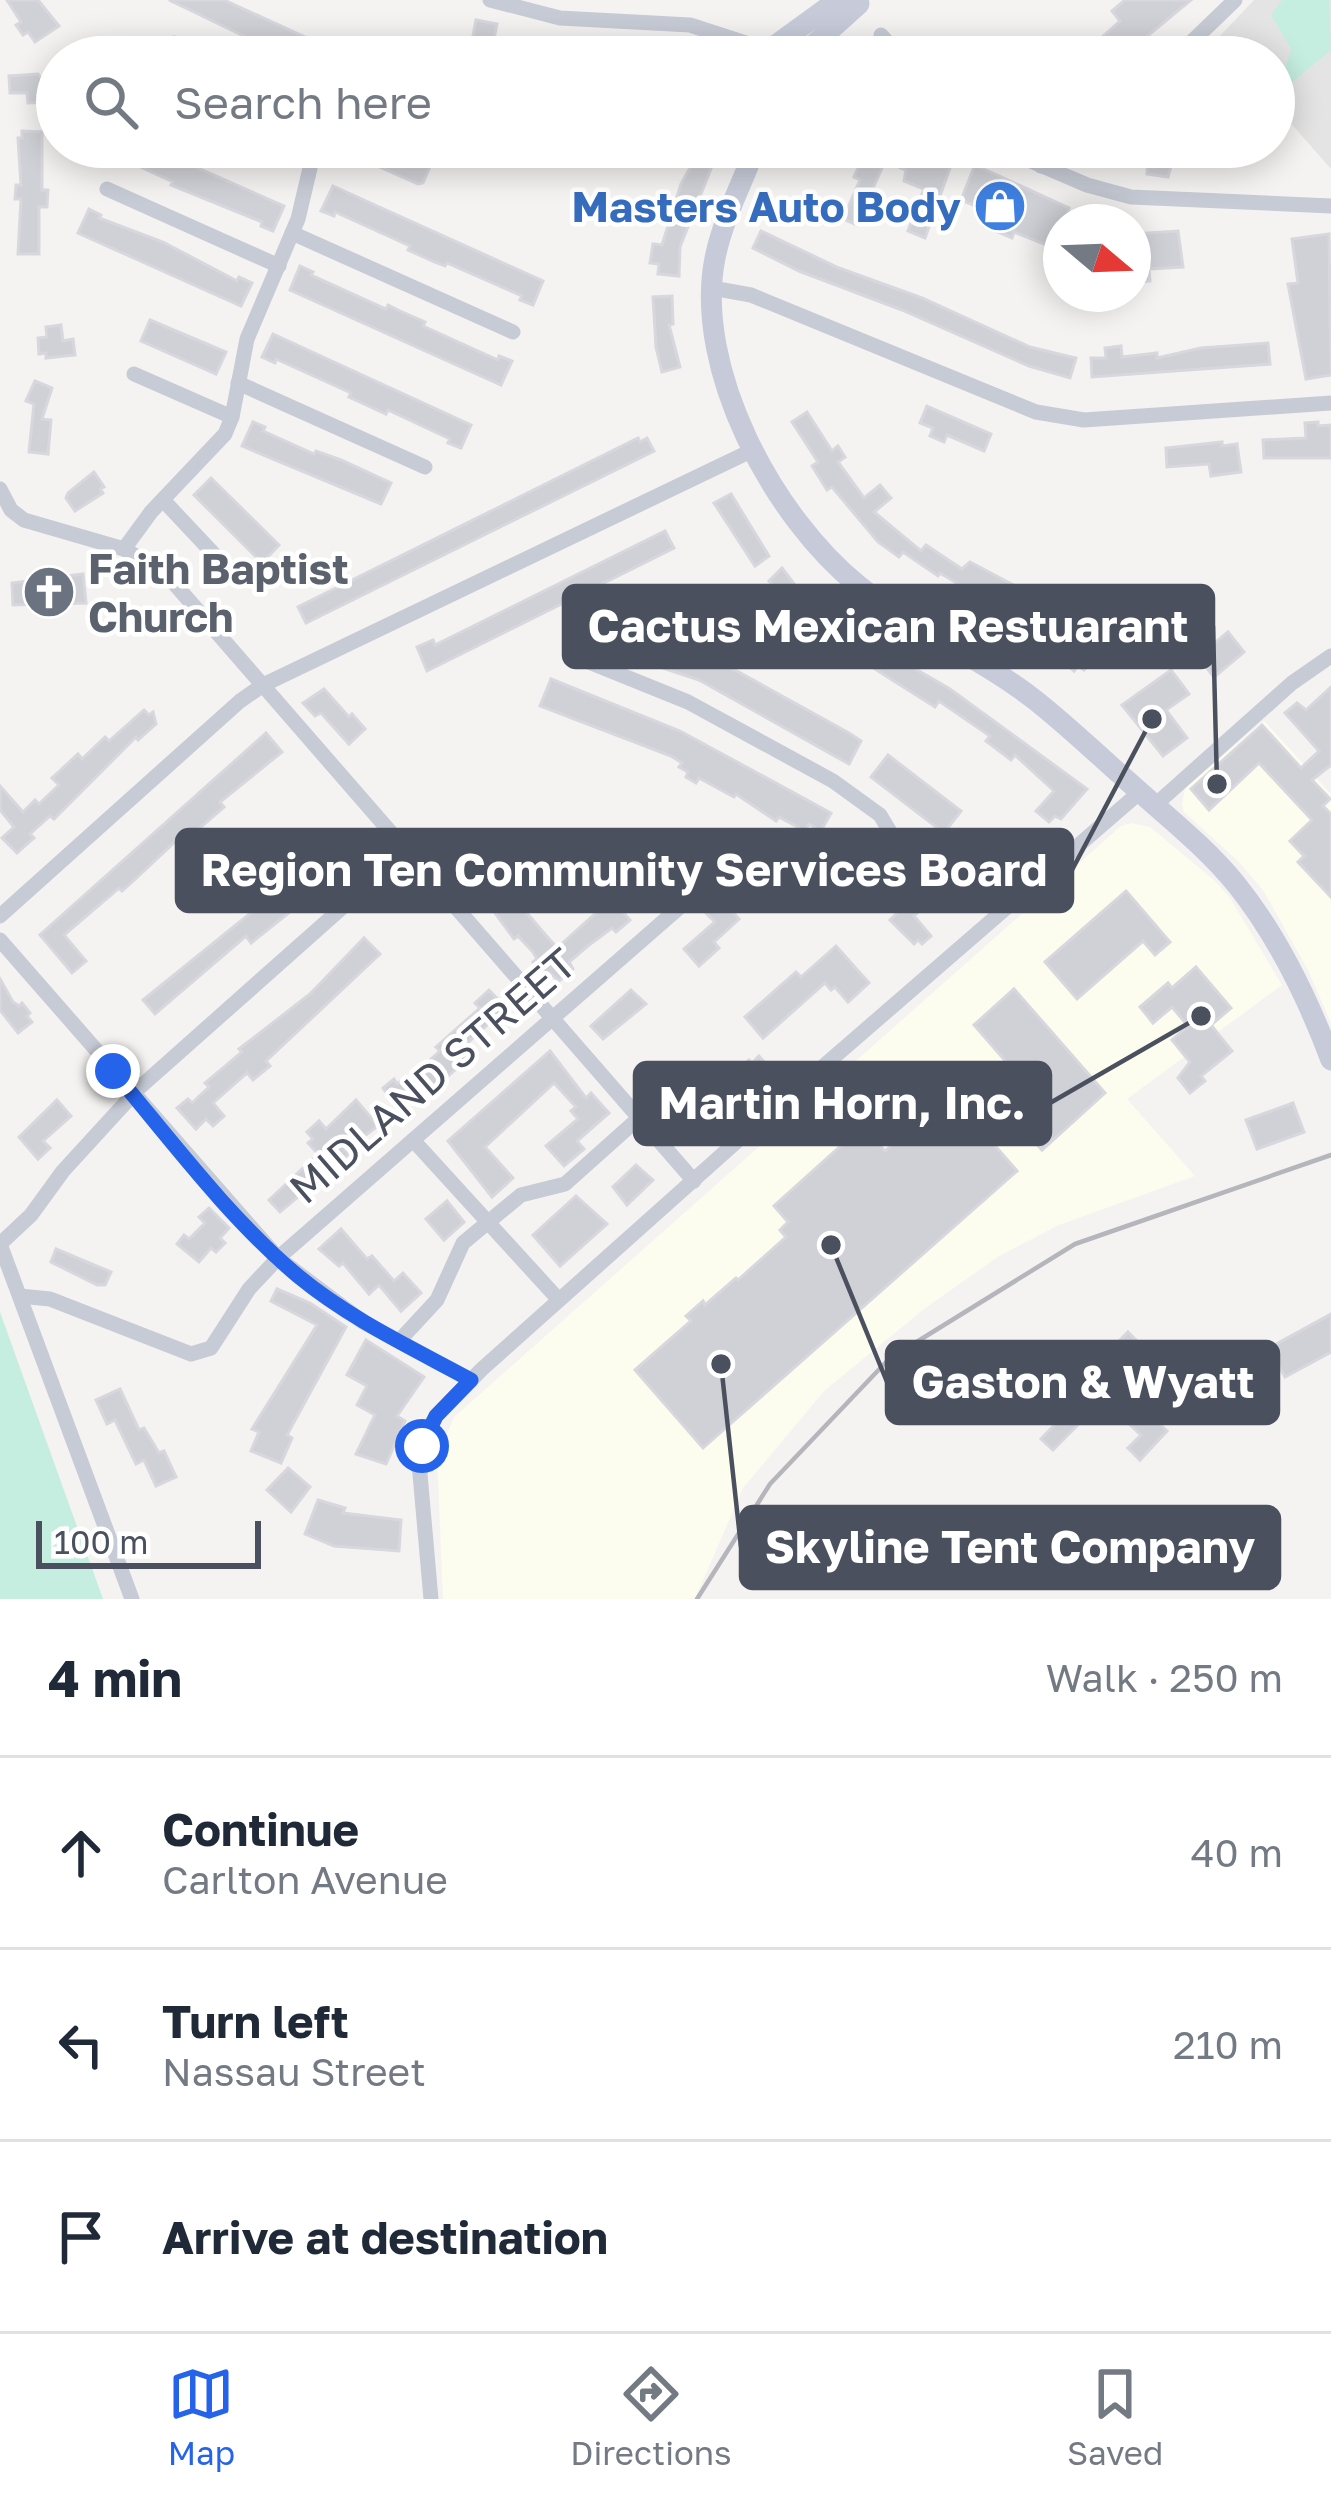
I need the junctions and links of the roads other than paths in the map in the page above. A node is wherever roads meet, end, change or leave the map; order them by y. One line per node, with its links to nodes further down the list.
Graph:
1 (490, 0): 4 (street)
2 (1235, 0): 7 (street)
3 (859, 4): 5 (main road); 6 (main road)
4 (725, 36)
5 (797, 36)
6 (823, 36)
7 (1198, 36)
8 (309, 168): 13 (street)
9 (748, 168): 15 (main road)
10 (1046, 168): 12 (street)
11 (107, 189): 14 (street)
12 (1331, 206)
13 (292, 233): 14 (street); 16 (street)
14 (279, 266): 18 (street)
15 (712, 288): 19 (street); 21 (main road)
16 (513, 332)
17 (134, 374): 20 (street)
18 (238, 383): 20 (street); 22 (street)
19 (1331, 404)
20 (232, 417): 24 (street)
21 (755, 448): 29 (street); 30 (main road)
22 (425, 467)
23 (0, 489): 25 (street)
24 (163, 500): 25 (street); 26 (street)
25 (124, 549): 29 (street)
26 (226, 567)
27 (1331, 656): 30 (street)
28 (589, 662): 32 (street)
29 (263, 685): 31 (street); 34 (street)
30 (1147, 799): 32 (street); 37 (main road)
31 (410, 854): 36 (street); 38 (street)
32 (1043, 877): 41 (street)
33 (705, 885): 36 (street, MIDLAND STREET)
34 (0, 916)
35 (0, 940): 38 (street)
36 (551, 1017): 39 (street); 40 (street, MIDLAND STREET)
37 (1331, 1060)
38 (133, 1095): 43 (street); 44 (street)
39 (640, 1117): 41 (street); 42 (street)
40 (413, 1140): 42 (street); 44 (street, MIDLAND STREET)
41 (694, 1180): 46 (street)
42 (489, 1222): 46 (street); 47 (street)
43 (0, 1244): 45 (street)
44 (278, 1258): 45 (street, MIDLAND STREET); 47 (street)
45 (20, 1296): 49 (street)
46 (559, 1300): 48 (street)
47 (400, 1341): 48 (street)
48 (471, 1380): 50 (street)
49 (132, 1599)
50 (431, 1599)

